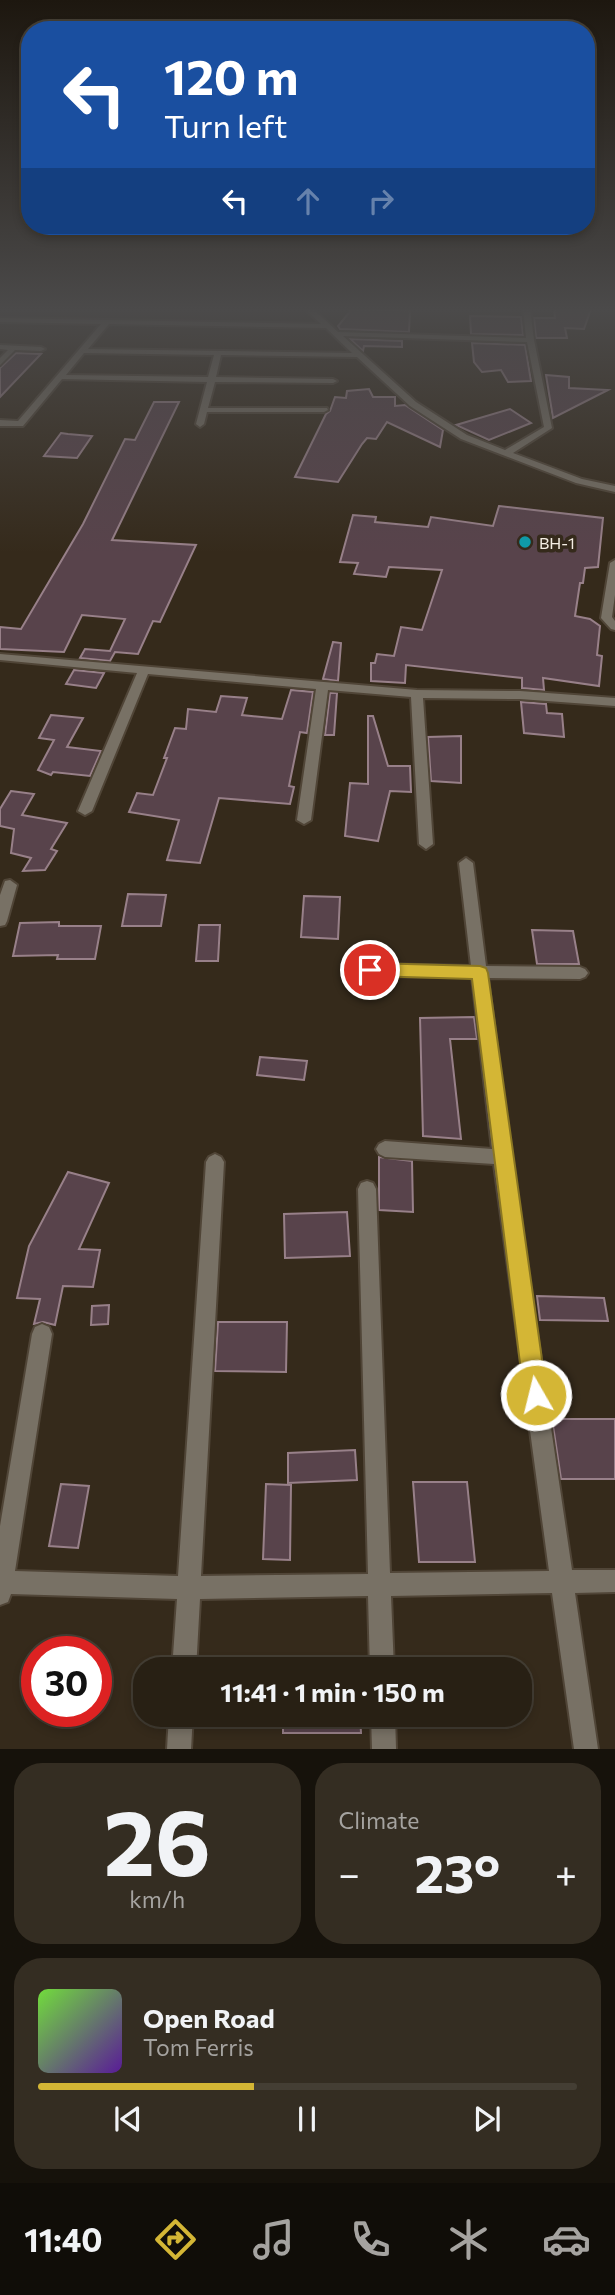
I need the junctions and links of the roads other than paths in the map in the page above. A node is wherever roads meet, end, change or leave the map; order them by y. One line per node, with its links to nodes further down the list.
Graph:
1 (50, 390): 7 (street)
2 (208, 390): 5 (street)
3 (399, 390): 9 (street)
4 (540, 390): 9 (street)
5 (204, 410): 6 (street); 8 (street)
6 (324, 410)
7 (0, 423)
8 (200, 424)
9 (506, 453): 10 (street)
10 (615, 489)
11 (615, 563): 12 (street)
12 (615, 627)
13 (0, 657): 14 (street)
14 (144, 669): 15 (street); 18 (street)
15 (322, 687): 16 (street); 19 (street)
16 (417, 694): 17 (street); 20 (street)
17 (615, 702)
18 (85, 811)
19 (304, 820)
20 (426, 844)
21 (466, 863): 25 (street)
22 (10, 885): 23 (street)
23 (0, 921)
24 (370, 970): 25 (street)
25 (480, 973): 26 (street); 28 (street)
26 (580, 973)
27 (385, 1149): 28 (street)
28 (502, 1157): 32 (street)
29 (215, 1162): 36 (street)
30 (367, 1189): 34 (street)
31 (42, 1334): 35 (street)
32 (561, 1581): 33 (street); 34 (street); 43 (street)
33 (615, 1581)
34 (379, 1583): 36 (street); 38 (street)
35 (1, 1586): 36 (street)
36 (188, 1588): 37 (street)
37 (185, 1657)
38 (382, 1657)
39 (180, 1727): 41 (street)
40 (383, 1727): 42 (street)
41 (179, 1749)
42 (384, 1749)
43 (586, 1749)

